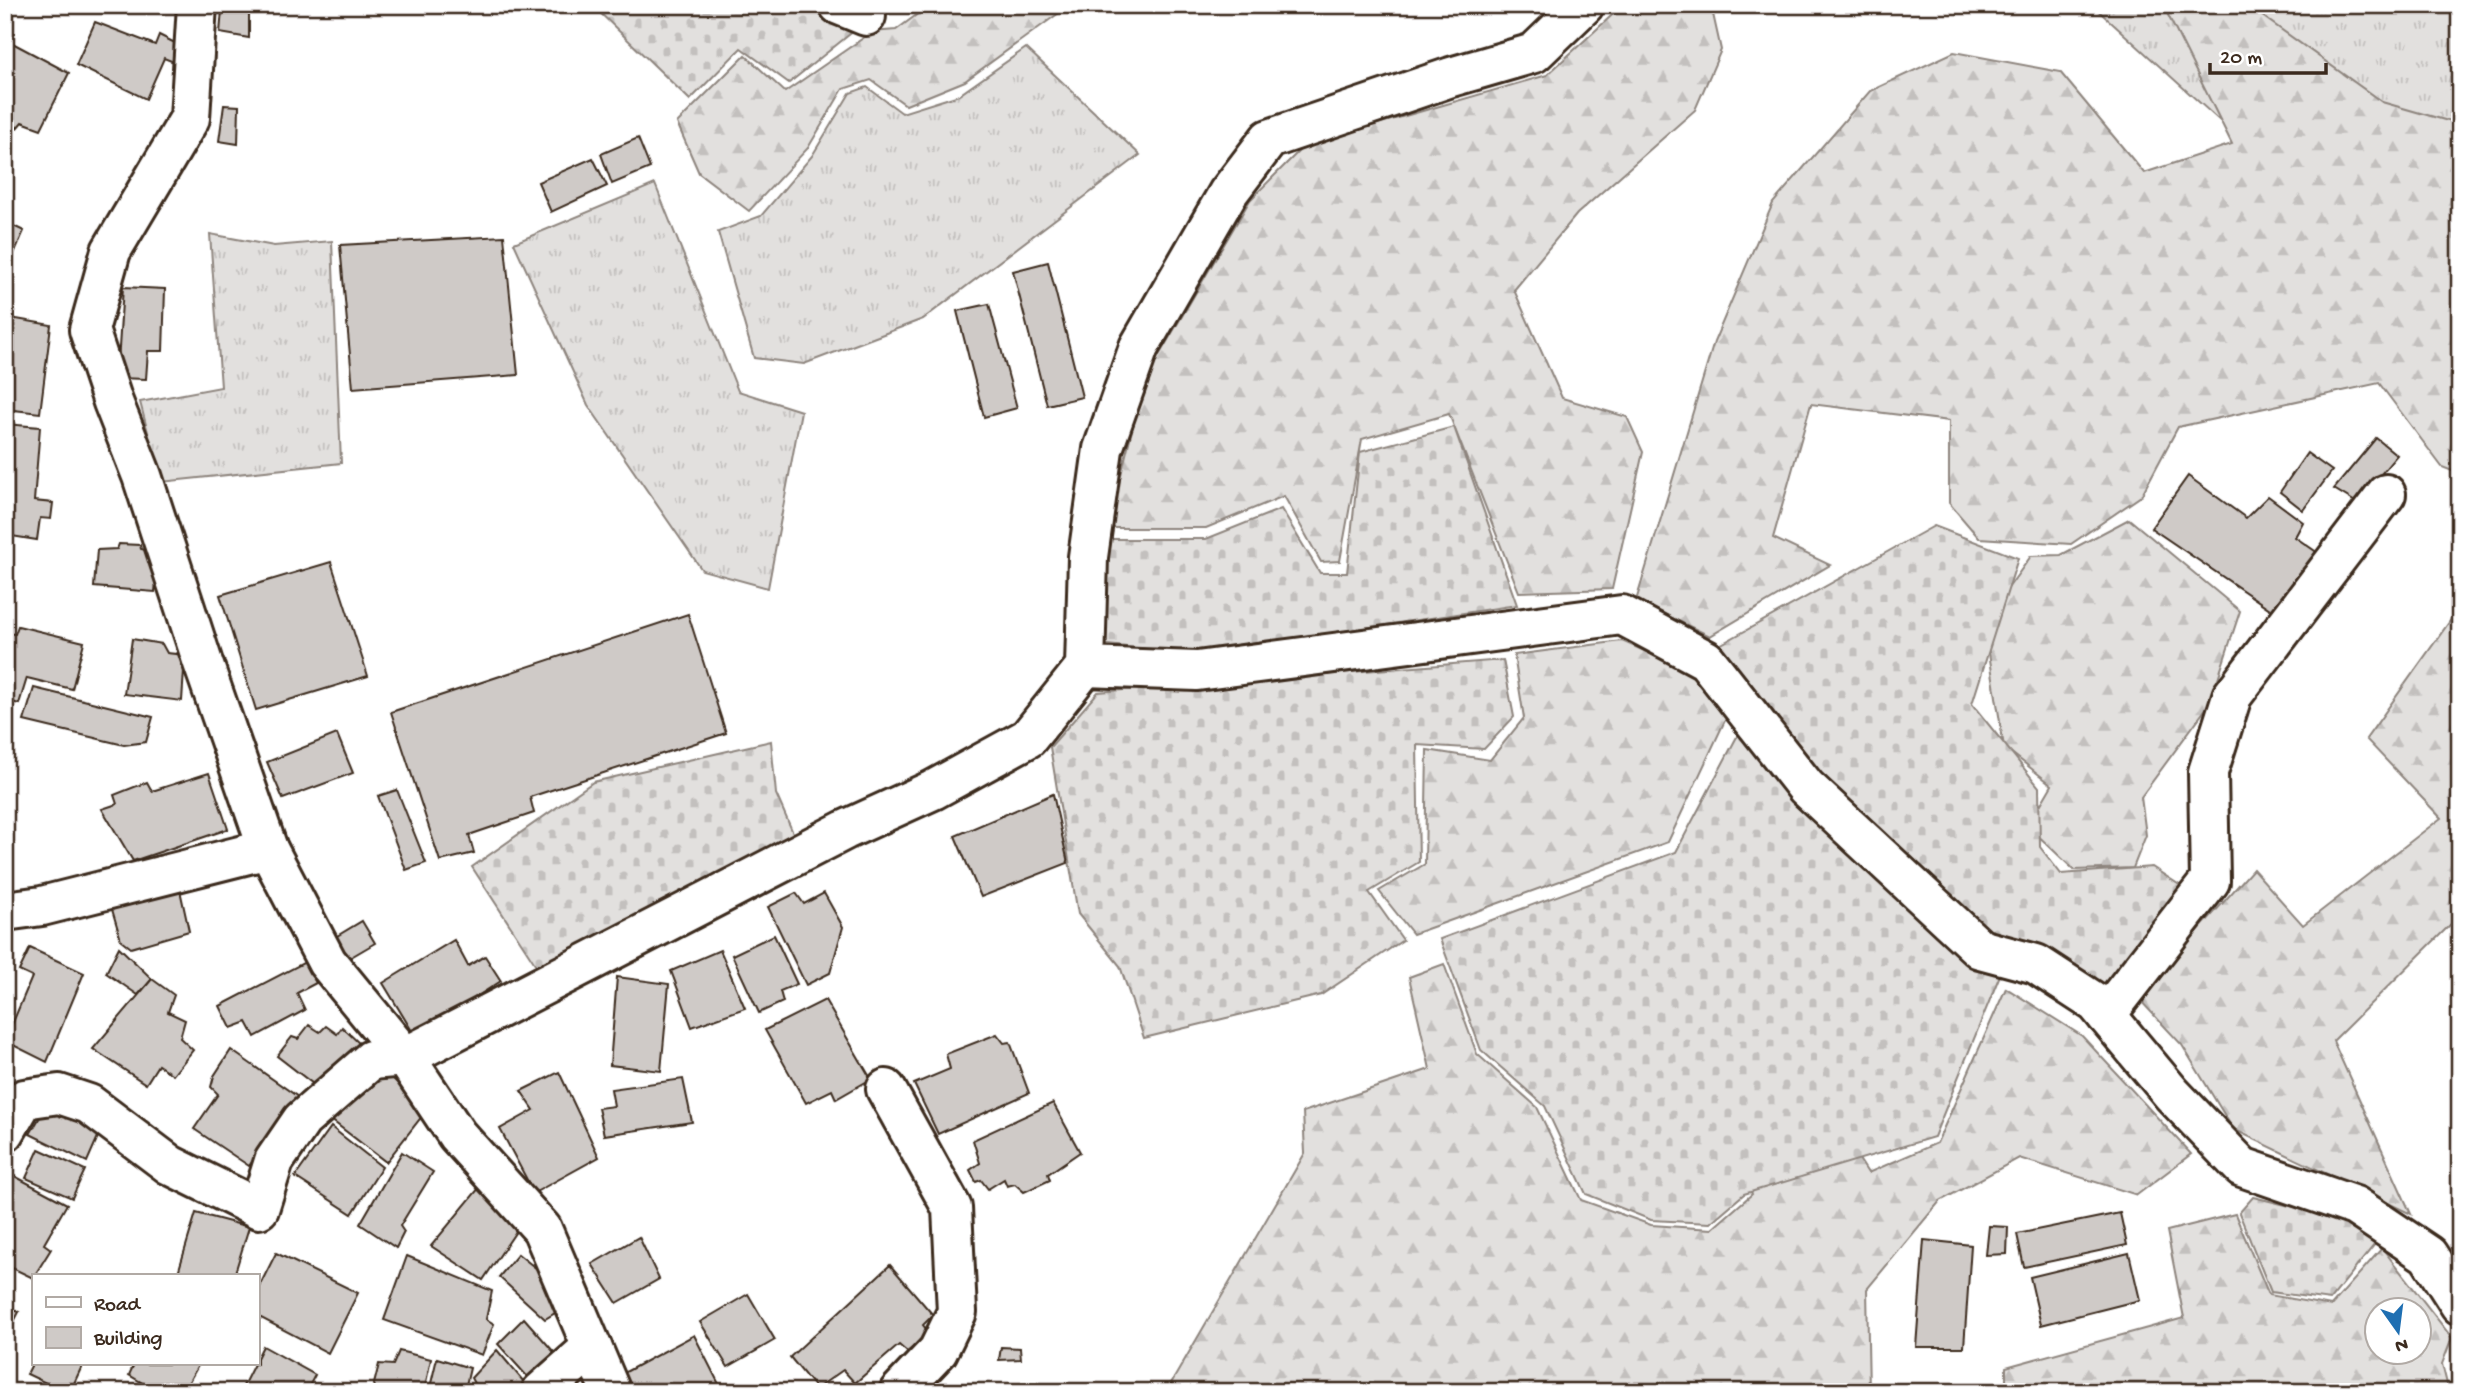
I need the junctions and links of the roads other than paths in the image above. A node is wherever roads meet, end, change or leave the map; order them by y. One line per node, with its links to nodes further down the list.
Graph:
1 (197, 5): 5 (street)
2 (1584, 5): 4 (street)
3 (2386, 494): 7 (street)
4 (1085, 667): 7 (street); 8 (street)
5 (268, 849): 6 (street); 8 (street)
6 (5, 911)
7 (2106, 1016): 11 (street)
8 (405, 1057): 10 (street); 12 (street)
9 (886, 1089): 15 (street)
10 (5, 1132)
11 (2460, 1305)
12 (592, 1347): 13 (street); 14 (street)
13 (541, 1392)
14 (611, 1392)
15 (899, 1392)

